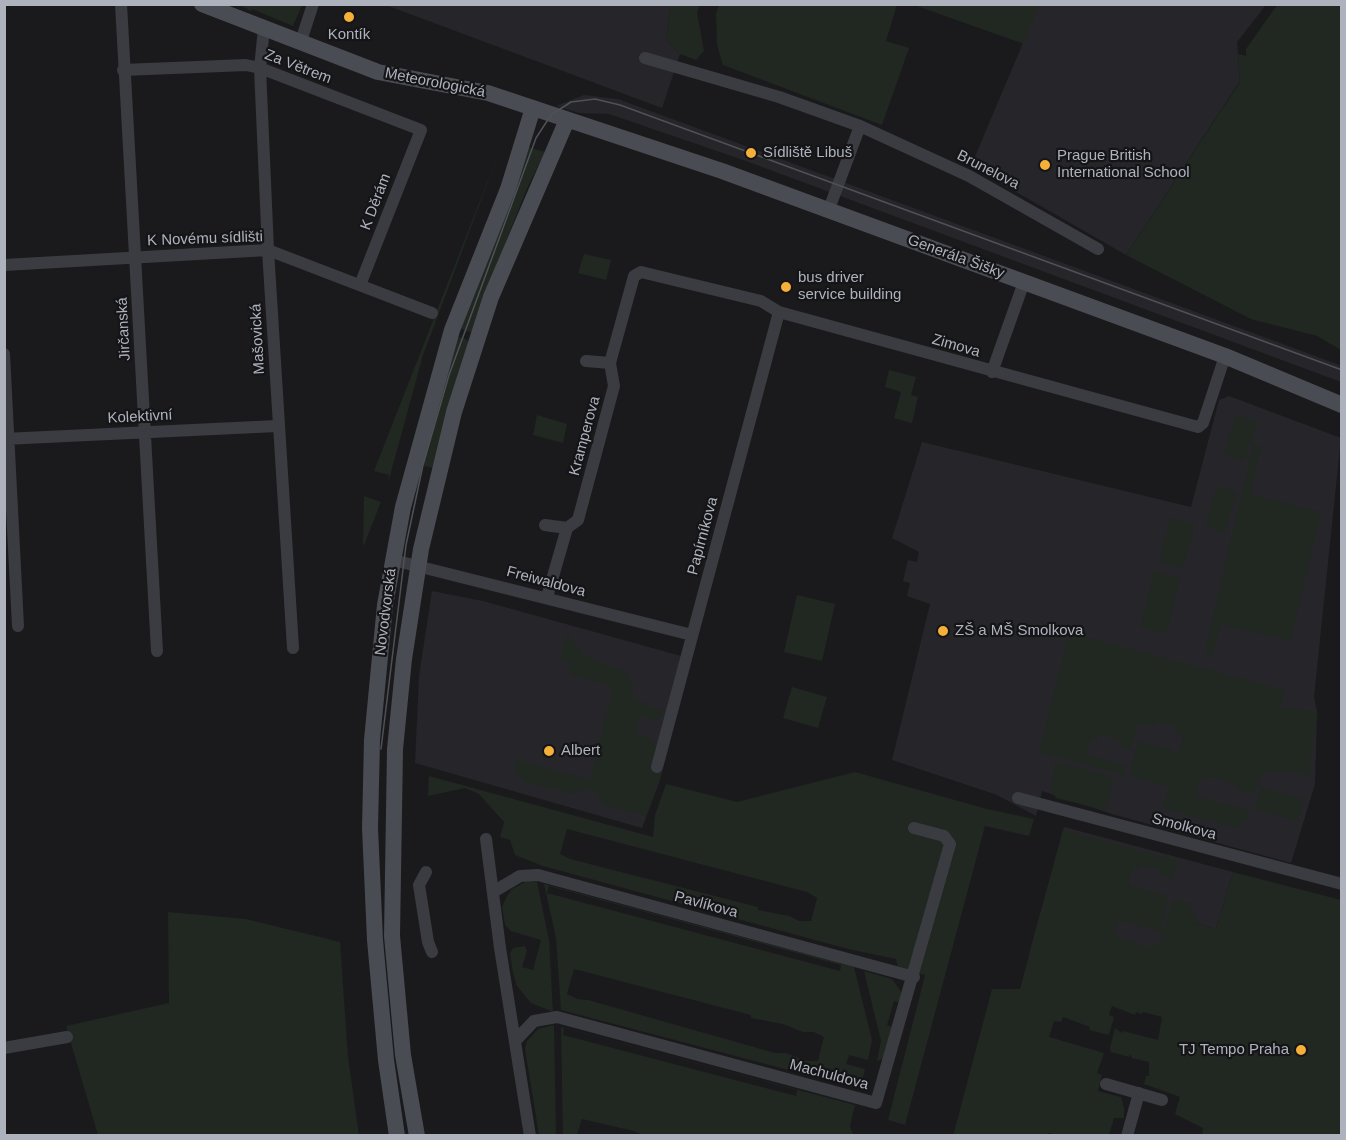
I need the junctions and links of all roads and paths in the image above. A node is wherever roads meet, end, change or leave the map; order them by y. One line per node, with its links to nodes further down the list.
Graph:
1 (121, 4): 8 (street, Jirčanská)
2 (202, 4): 4 (main road, Meteorologická)
3 (313, 4): 5 (street)
4 (264, 28): 5 (main road, Meteorologická); 7 (street, Mašovická)
5 (301, 41): 9 (main road, Meteorologická)
6 (645, 58): 11 (street, Brunelova)
7 (260, 68): 8 (street, Za Větrem); 12 (street, Za Větrem); 15 (street, Mašovická)
8 (123, 70): 16 (street, Jirčanská)
9 (532, 108): 10 (main road, Meteorologická); 34 (main road, Novodvorská)
10 (567, 120): 13 (main road, Generála Šišky); 35 (main road, Novodvorská)
11 (860, 126): 13 (street); 14 (street, Brunelova)
12 (421, 130): 20 (street, K Děrám)
13 (829, 209): 19 (main road, Generála Šišky)
14 (1098, 249)
15 (268, 250): 16 (street, K Novému sídlišti); 20 (street, K Novému sídlišti); 29 (street, Mašovická)
16 (135, 257): 17 (street, K Novému sídlišti); 30 (street, Jirčanská)
17 (4, 265)
18 (634, 276): 21 (street, Zimova); 26 (street, Kramperova)
19 (1024, 282): 24 (main road, Generála Šišky); 27 (street)
20 (360, 285): 22 (street, K Novému sídlišti)
21 (779, 312): 27 (street, Zimova); 38 (street, Papírníkova)
22 (432, 313)
23 (4, 354): 31 (street)
24 (1225, 356): 27 (street, Zimova); 28 (main road, Generála Šišky)
25 (586, 361): 26 (street)
26 (610, 363): 33 (street, Kramperova)
27 (992, 372)
28 (1341, 405)
29 (277, 426): 30 (street, Kolektivní); 39 (street, Mašovická)
30 (145, 432): 31 (street, Kolektivní); 40 (street, Jirčanská)
31 (7, 439): 37 (street)
32 (544, 525): 33 (street)
33 (567, 528): 36 (street, Kramperova)
34 (393, 560): 35 (street, Freiwaldova); 56 (main road, Novodvorská)
35 (418, 565): 36 (street, Freiwaldova); 57 (main road, Novodvorská)
36 (547, 597): 38 (street, Freiwaldova)
37 (18, 626)
38 (692, 635): 41 (street, Papírníkova)
39 (292, 648)
40 (157, 651)
41 (657, 767)
42 (1018, 798): 46 (street, Smolkova)
43 (914, 828): 49 (street, Machuldova)
44 (486, 839): 47 (street)
45 (426, 872): 48 (street)
46 (1341, 884)
47 (494, 892): 49 (street, Pavlíkova); 51 (street)
48 (432, 952)
49 (914, 977): 51 (street, Machuldova)
50 (67, 1037): 52 (street)
51 (516, 1040): 58 (street)
52 (4, 1048)
53 (1106, 1084): 54 (street)
54 (1139, 1093): 55 (street); 59 (street)
55 (1162, 1100)
56 (397, 1136)
57 (417, 1136)
58 (531, 1136)
59 (1127, 1136)

